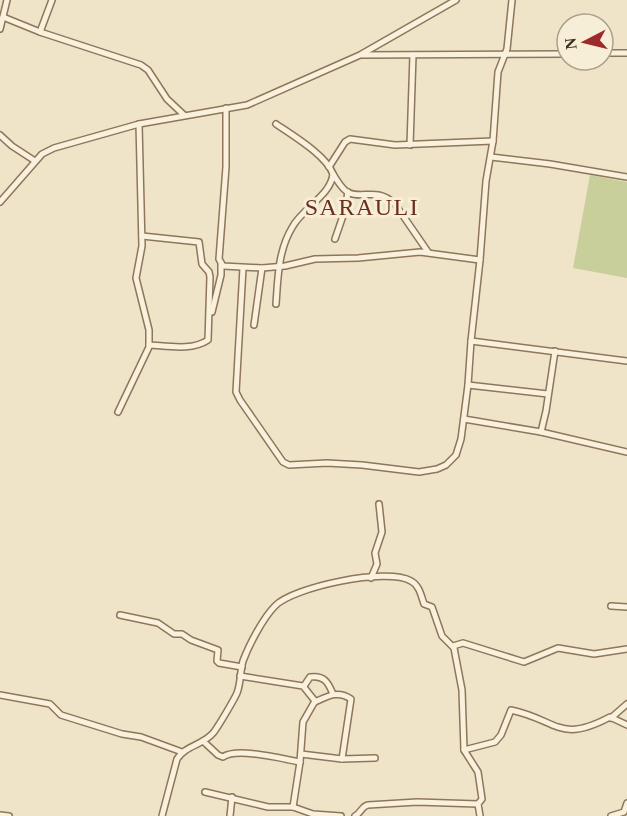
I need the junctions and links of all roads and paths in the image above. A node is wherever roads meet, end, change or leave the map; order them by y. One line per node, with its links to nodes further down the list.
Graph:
1 (7, 0): 7 (street)
2 (52, 0): 9 (street)
3 (445, 0): 6 (street)
4 (456, 0): 6 (street)
5 (512, 0): 13 (street)
6 (443, 9): 11 (street)
7 (3, 17): 8 (street); 9 (street)
8 (0, 28)
9 (40, 32): 15 (street)
10 (555, 54): 13 (street)
11 (360, 55): 12 (street); 14 (street)
12 (413, 55): 13 (street); 20 (street)
13 (505, 55): 19 (street)
14 (226, 108): 15 (street); 32 (street)
15 (183, 115): 16 (street)
16 (139, 124): 22 (street); 28 (street)
17 (276, 124): 23 (street)
18 (0, 135): 22 (street)
19 (493, 141): 20 (street); 21 (street)
20 (410, 145): 23 (street)
21 (491, 157): 25 (street); 31 (street)
22 (35, 161): 27 (street)
23 (329, 167): 24 (street)
24 (333, 174): 26 (street); 33 (street)
25 (627, 177)
26 (348, 192): 29 (street); 30 (street)
27 (0, 202)
28 (142, 236): 37 (street); 40 (street)
29 (335, 239)
30 (428, 252): 31 (street); 33 (street)
31 (480, 260): 39 (street)
32 (221, 264): 34 (street); 37 (street)
33 (279, 267): 35 (street); 36 (street)
34 (243, 268): 35 (street); 46 (street)
35 (262, 268): 38 (street)
36 (276, 304)
37 (209, 322): 40 (street)
38 (254, 325)
39 (471, 340): 41 (street); 43 (street)
40 (149, 345): 45 (street)
41 (555, 351): 42 (street); 44 (street)
42 (627, 361)
43 (468, 385): 44 (street); 46 (street)
44 (548, 394): 47 (street)
45 (118, 411)
46 (464, 419): 47 (street)
47 (541, 432): 48 (street)
48 (627, 452)
49 (379, 504): 50 (street)
50 (371, 578): 54 (street); 56 (street)
51 (611, 606): 52 (street)
52 (627, 607)
53 (120, 615): 56 (street)
54 (453, 646): 55 (street); 66 (street)
55 (627, 649)
56 (242, 667): 57 (street)
57 (240, 676): 58 (street); 65 (street)
58 (304, 686): 59 (street); 61 (street)
59 (333, 694): 61 (street); 70 (street)
60 (0, 695): 67 (street)
61 (315, 702): 68 (street)
62 (627, 704): 63 (street)
63 (611, 718): 64 (street); 66 (street)
64 (627, 725)
65 (203, 741): 67 (street); 71 (street)
66 (464, 750): 75 (street)
67 (182, 753): 79 (street)
68 (301, 754): 70 (street); 71 (street)
69 (375, 758): 70 (street)
70 (342, 759)
71 (300, 762): 76 (street)
72 (205, 792): 73 (street)
73 (231, 797): 76 (street); 80 (street)
74 (627, 803): 84 (street)
75 (478, 804): 82 (street); 83 (street)
76 (293, 807): 81 (street)
77 (0, 815): 78 (street)
78 (9, 816)
79 (162, 816)
80 (230, 816)
81 (341, 816)
82 (355, 816)
83 (480, 816)
84 (611, 816)

